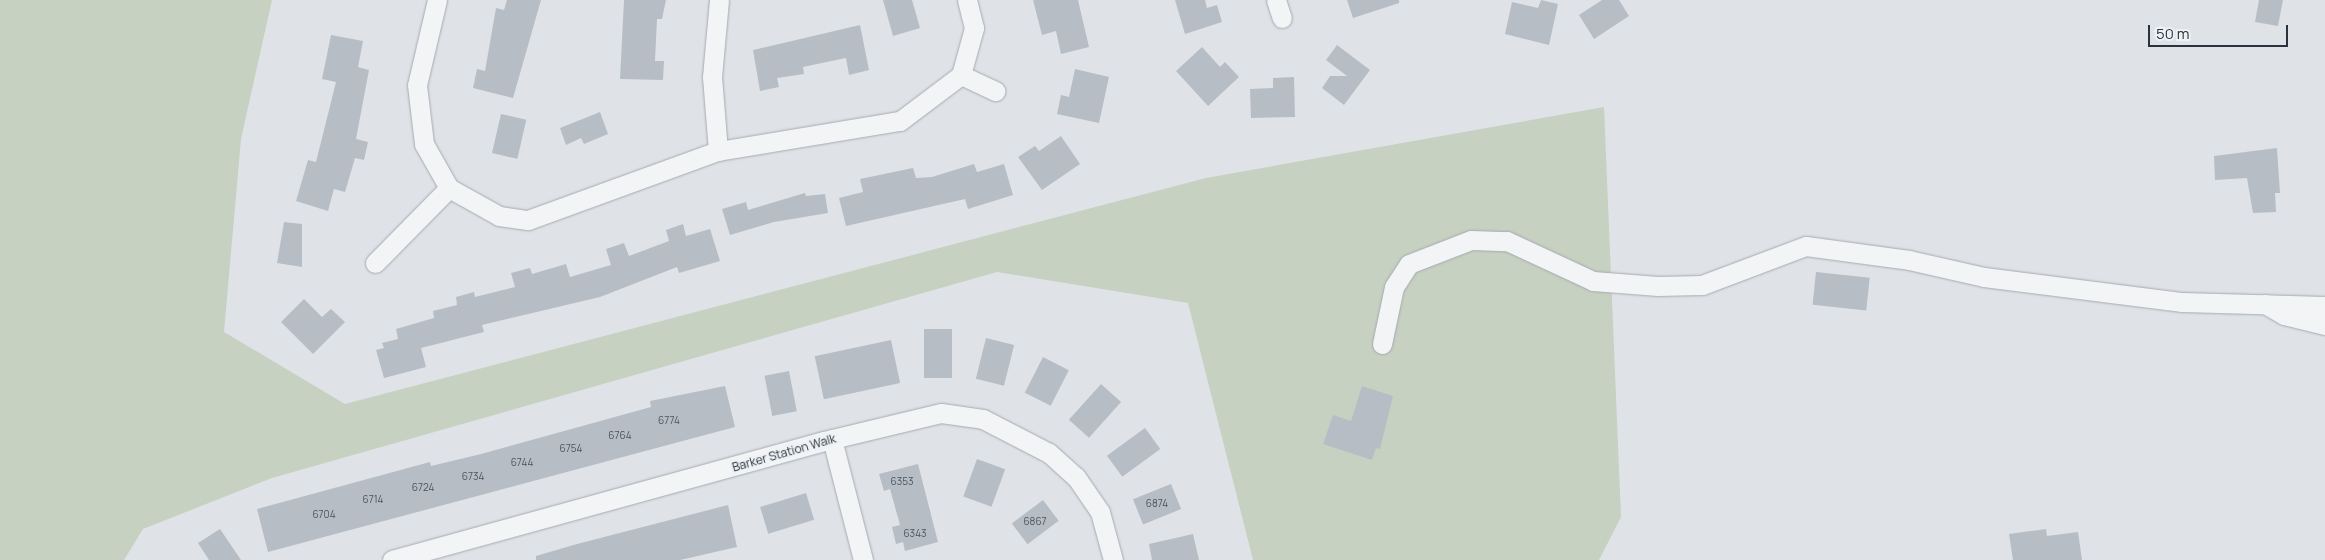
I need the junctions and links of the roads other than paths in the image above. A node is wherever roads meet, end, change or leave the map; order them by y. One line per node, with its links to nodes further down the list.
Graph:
1 (438, 0): 9 (street)
2 (719, 0): 8 (street)
3 (967, 0): 6 (street)
4 (1276, 0): 5 (street)
5 (1282, 18)
6 (961, 75): 7 (street); 8 (street)
7 (995, 91)
8 (718, 151): 9 (street)
9 (450, 188): 10 (street)
10 (375, 263)
11 (2265, 304): 12 (street); 13 (street); 14 (street)
12 (2325, 306)
13 (2325, 325)
14 (1382, 344)
15 (832, 439): 16 (street, Barker Station Walk); 17 (street); 18 (street, Barker Station Walk)
16 (392, 560)
17 (863, 560)
18 (1113, 560)

